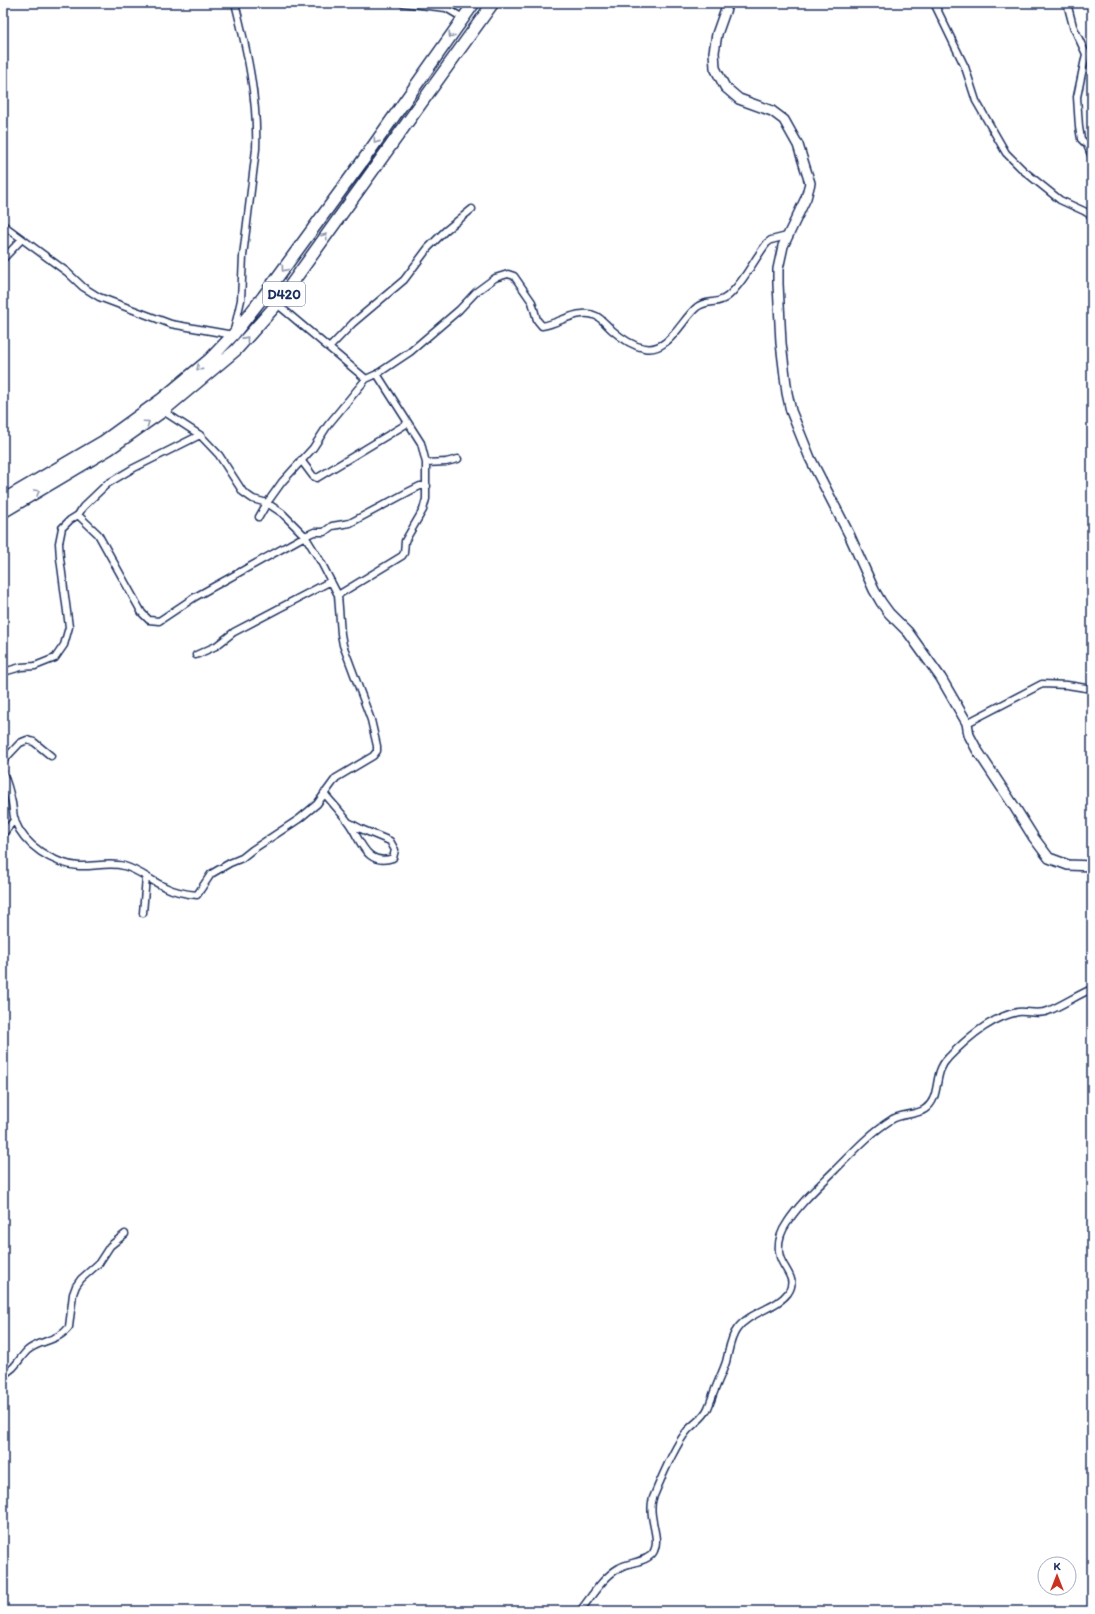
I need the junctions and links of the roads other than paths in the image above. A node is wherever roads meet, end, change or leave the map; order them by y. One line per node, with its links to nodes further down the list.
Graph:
1 (235, 3): 17 (street)
2 (402, 3): 8 (street)
3 (474, 3): 8 (highway, D420)
4 (494, 3): 16 (highway, D420, one-way to 4)
5 (728, 3): 13 (street)
6 (934, 3): 11 (street)
7 (1067, 3): 9 (street)
8 (463, 18): 17 (highway, D420, one-way to 17)
9 (1092, 157)
10 (472, 209): 18 (street)
11 (1092, 216)
12 (3, 224): 14 (street)
13 (787, 236): 19 (street); 39 (street)
14 (22, 239): 15 (street); 17 (street)
15 (3, 259)
16 (277, 304): 18 (street); 21 (highway, D420, one-way to 16)
17 (233, 335): 28 (highway, D420, one-way to 28)
18 (330, 347): 20 (street)
19 (376, 374): 20 (street); 22 (street)
20 (366, 379): 25 (street)
21 (163, 411): 23 (street); 30 (highway, D420, one-way to 21)
22 (408, 423): 25 (street); 26 (street)
23 (200, 435): 29 (street); 31 (street)
24 (458, 459): 26 (street)
25 (301, 460): 29 (street)
26 (426, 463): 27 (street)
27 (427, 486): 33 (street); 35 (street)
28 (3, 500)
29 (267, 503): 32 (street); 33 (street)
30 (3, 512)
31 (78, 515): 33 (street); 37 (street)
32 (259, 517)
33 (305, 536): 34 (street)
34 (331, 581): 35 (street); 36 (street)
35 (338, 595): 43 (street)
36 (196, 655)
37 (4, 671)
38 (1092, 689): 39 (street)
39 (967, 723): 47 (street)
40 (51, 756): 41 (street)
41 (3, 761)
42 (3, 773): 44 (street)
43 (324, 793): 45 (street); 48 (street)
44 (15, 819): 46 (street); 48 (street)
45 (348, 822): 45 (street)
46 (3, 834)
47 (1092, 866)
48 (146, 877): 49 (street)
49 (143, 913)
50 (1092, 989): 53 (street)
51 (125, 1234): 52 (street)
52 (3, 1374)
53 (580, 1611)

